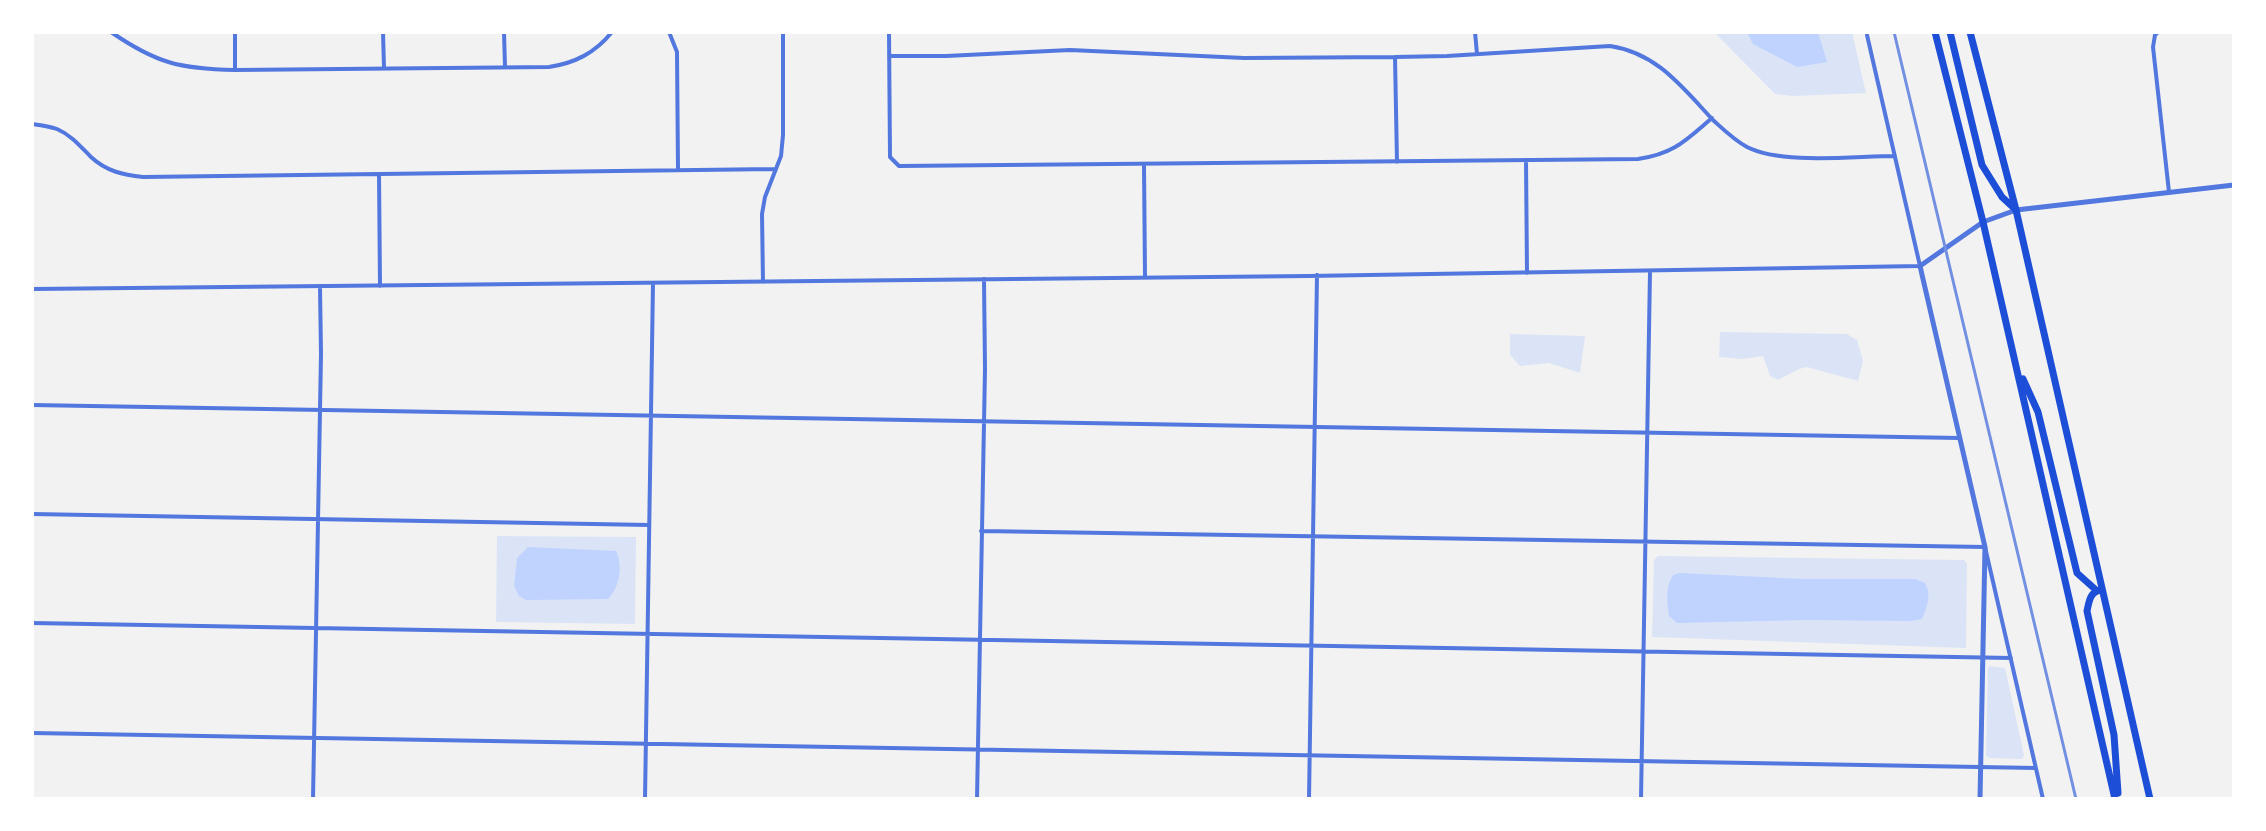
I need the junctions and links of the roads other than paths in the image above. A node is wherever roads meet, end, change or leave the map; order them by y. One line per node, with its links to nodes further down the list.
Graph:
1 (111, 32): 20 (street)
2 (235, 32): 20 (street)
3 (383, 32): 19 (street)
4 (504, 32): 18 (street)
5 (612, 32): 18 (street)
6 (669, 32): 28 (street)
7 (783, 32): 27 (street)
8 (889, 32): 16 (street)
9 (1475, 32): 15 (street)
10 (1935, 32): 33 (highway)
11 (1950, 32): 32 (highway)
12 (1967, 32): 32 (highway)
13 (2158, 32): 31 (street)
14 (1867, 35): 23 (street)
15 (1477, 54): 17 (street); 21 (street)
16 (889, 56): 17 (street); 26 (street)
17 (1395, 57): 25 (street)
18 (505, 67): 19 (street)
19 (384, 68): 20 (street)
20 (235, 70)
21 (1712, 118): 23 (street); 24 (street)
22 (32, 124): 29 (street)
23 (1895, 156): 34 (street)
24 (1526, 160): 25 (street); 36 (street)
25 (1397, 162): 26 (street)
26 (1144, 165): 38 (street)
27 (775, 169): 28 (street); 40 (street)
28 (678, 170): 29 (street)
29 (379, 174): 42 (street)
30 (2234, 185): 31 (street)
31 (2169, 192): 32 (street)
32 (2016, 210): 33 (street); 60 (highway)
33 (1983, 222): 34 (street); 45 (highway)
34 (1920, 266): 35 (street); 52 (street)
35 (1650, 272): 36 (street); 51 (street)
36 (1527, 273): 37 (street)
37 (1317, 275): 38 (street); 50 (street)
38 (1145, 277): 39 (street)
39 (984, 279): 40 (street); 49 (street)
40 (763, 282): 41 (street)
41 (653, 283): 42 (street); 48 (street)
42 (380, 286): 43 (street)
43 (320, 287): 44 (street); 47 (street)
44 (32, 289)
45 (2015, 362): 60 (highway); 84 (highway)
46 (32, 405): 47 (street)
47 (320, 410): 48 (street); 54 (street)
48 (651, 416): 49 (street); 55 (street)
49 (984, 421): 50 (street); 56 (street)
50 (1316, 427): 51 (street); 57 (street)
51 (1648, 433): 52 (street); 58 (street)
52 (1960, 438): 59 (street)
53 (32, 514): 54 (street)
54 (318, 519): 55 (street); 62 (street)
55 (649, 525): 63 (street)
56 (981, 531): 57 (street); 64 (street)
57 (1314, 536): 58 (street); 65 (street)
58 (1646, 542): 59 (street); 66 (street)
59 (1985, 547): 67 (street); 68 (street)
60 (2099, 590): 84 (highway); 85 (highway)
61 (32, 623): 62 (street)
62 (316, 628): 63 (street); 70 (street)
63 (647, 634): 64 (street); 71 (street)
64 (979, 640): 65 (street); 72 (street)
65 (1312, 645): 66 (street); 73 (street)
66 (1644, 651): 67 (street); 74 (street)
67 (1983, 657): 68 (street); 75 (street)
68 (2011, 658): 76 (street)
69 (32, 733): 70 (street)
70 (314, 737): 71 (street); 77 (street)
71 (646, 743): 72 (street); 78 (street)
72 (978, 749): 73 (street); 79 (street)
73 (1310, 755): 74 (street); 80 (street)
74 (1642, 760): 75 (street); 81 (street)
75 (1981, 766): 76 (street); 82 (street)
76 (2036, 768): 83 (street)
77 (313, 799)
78 (645, 799)
79 (977, 799)
80 (1309, 799)
81 (1641, 799)
82 (1980, 799)
83 (2043, 799)
84 (2117, 799)
85 (2150, 799)

